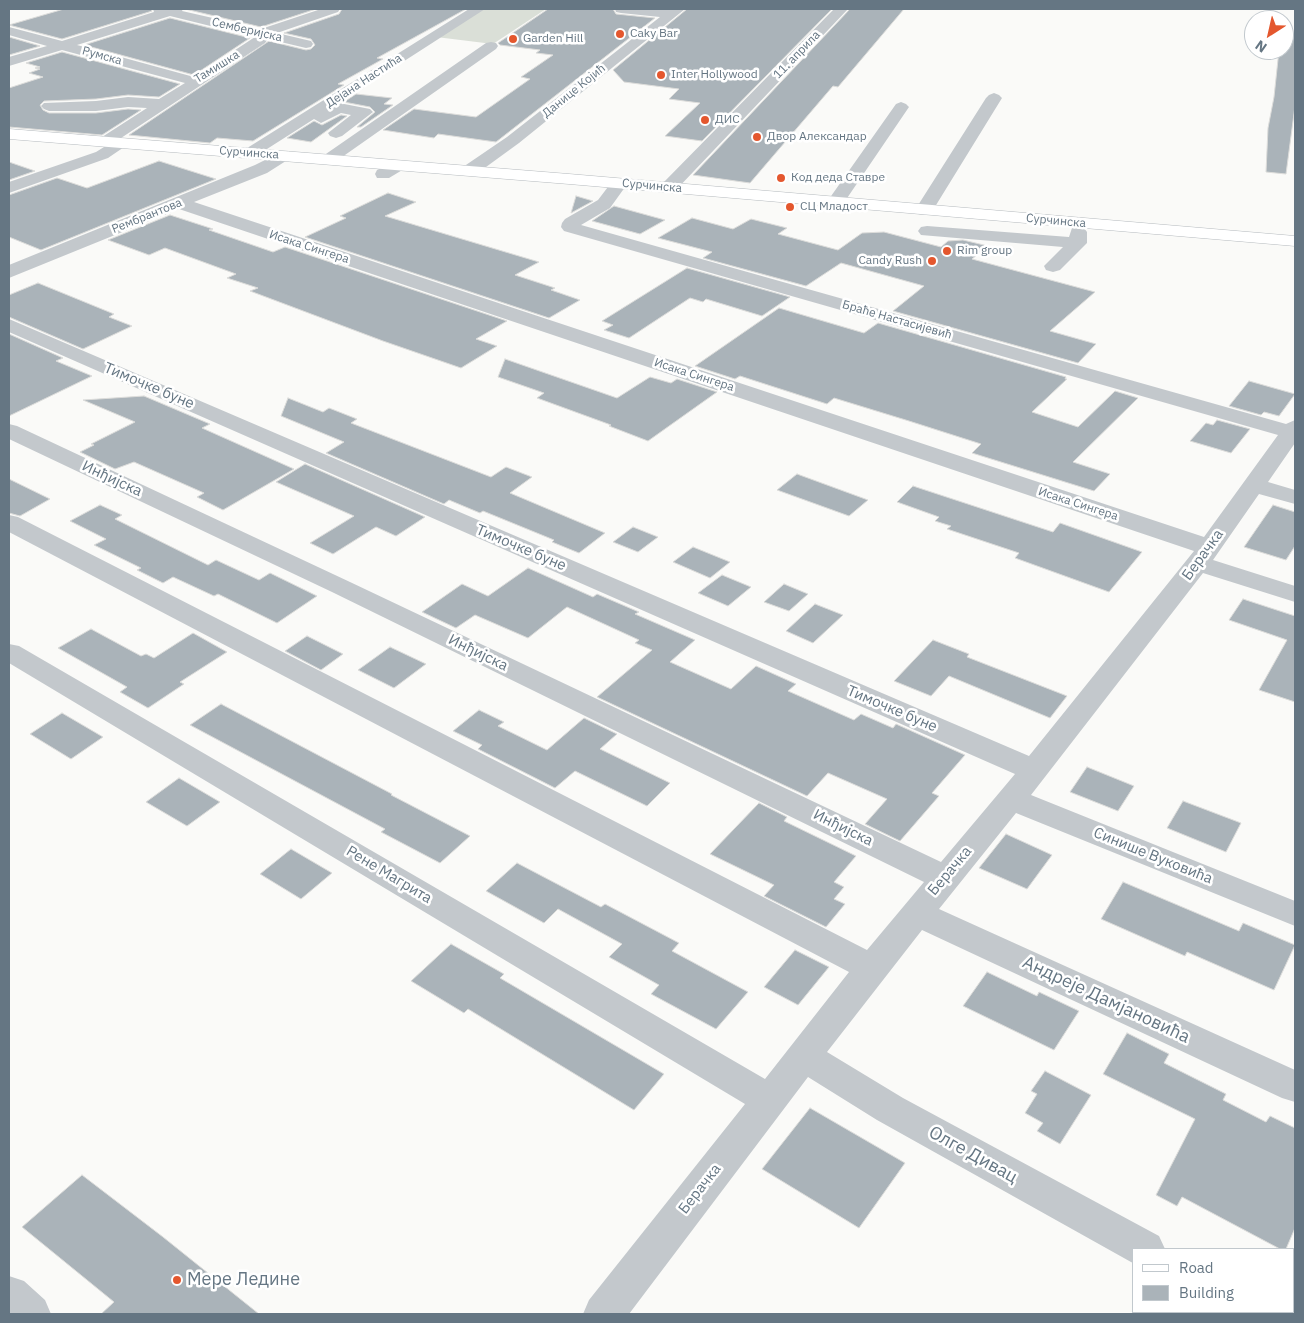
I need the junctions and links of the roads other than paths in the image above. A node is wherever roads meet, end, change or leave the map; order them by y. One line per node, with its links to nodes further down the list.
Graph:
1 (332, 9): 8 (street, Тамишка)
2 (478, 9): 21 (street, Дејана Настића)
3 (621, 9): 6 (street)
4 (842, 9): 28 (street, 11. априла)
5 (168, 10): 8 (street, Семберијска); 10 (street)
6 (675, 12): 25 (street, Данице Којић)
7 (9, 31): 10 (street, Румска)
8 (260, 34): 9 (street, Семберијска); 13 (street, Тамишка)
9 (306, 44)
10 (61, 45): 12 (street); 13 (street, Румска)
11 (491, 46): 23 (street)
12 (9, 62)
13 (194, 81): 15 (street, Тамишка)
14 (994, 98): 32 (street)
15 (160, 104): 16 (street); 19 (street, Тамишка)
16 (49, 106)
17 (901, 107): 31 (street)
18 (9, 134): 19 (main road, Сурчинска)
19 (104, 142): 20 (main road, Сурчинска)
20 (122, 143): 21 (main road, Сурчинска); 29 (street)
21 (257, 154): 22 (main road, Сурчинска); 23 (street)
22 (283, 156): 23 (main road, Сурчинска); 30 (street, Рембрантова)
23 (323, 159): 24 (main road, Сурчинска)
24 (398, 165): 25 (main road, Сурчинска); 26 (street)
25 (469, 171): 27 (main road, Сурчинска)
26 (384, 174)
27 (620, 183): 28 (main road, Сурчинска); 39 (street, Браће Настасијевић)
28 (669, 187): 31 (main road, Сурчинска)
29 (9, 188)
30 (179, 203): 37 (street, Рембрантова); 44 (street, Исака Сингера)
31 (835, 203): 32 (main road, Сурчинска)
32 (930, 211): 33 (main road, Сурчинска); 35 (street)
33 (1078, 223): 34 (main road, Сурчинска); 35 (street)
34 (1295, 241)
35 (1078, 243): 36 (street)
36 (1053, 266)
37 (9, 272)
38 (9, 325): 47 (street, Тимочке буне)
39 (1293, 430): 41 (street, Берачка)
40 (9, 431): 49 (street, Инђијска)
41 (1254, 485): 42 (street); 44 (street, Берачка)
42 (1295, 497)
43 (9, 522): 52 (street)
44 (1203, 555): 45 (street, Исака Сингера); 47 (street, Берачка)
45 (1295, 594)
46 (9, 652): 55 (street, Рене Магрита)
47 (1033, 770): 48 (street, Берачка)
48 (1010, 799): 49 (street, Берачка); 51 (street, Синише Вуковића)
49 (945, 878): 50 (street, Берачка)
50 (916, 913): 52 (street, Берачка); 54 (street, Андреје Дамјановића)
51 (1295, 914)
52 (872, 968): 53 (street, Берачка)
53 (805, 1057): 55 (street, Берачка); 56 (street, Олге Дивац)
54 (1295, 1087)
55 (769, 1100): 59 (street, Берачка)
56 (1143, 1248)
57 (9, 1295): 58 (street)
58 (30, 1314)
59 (604, 1314)

